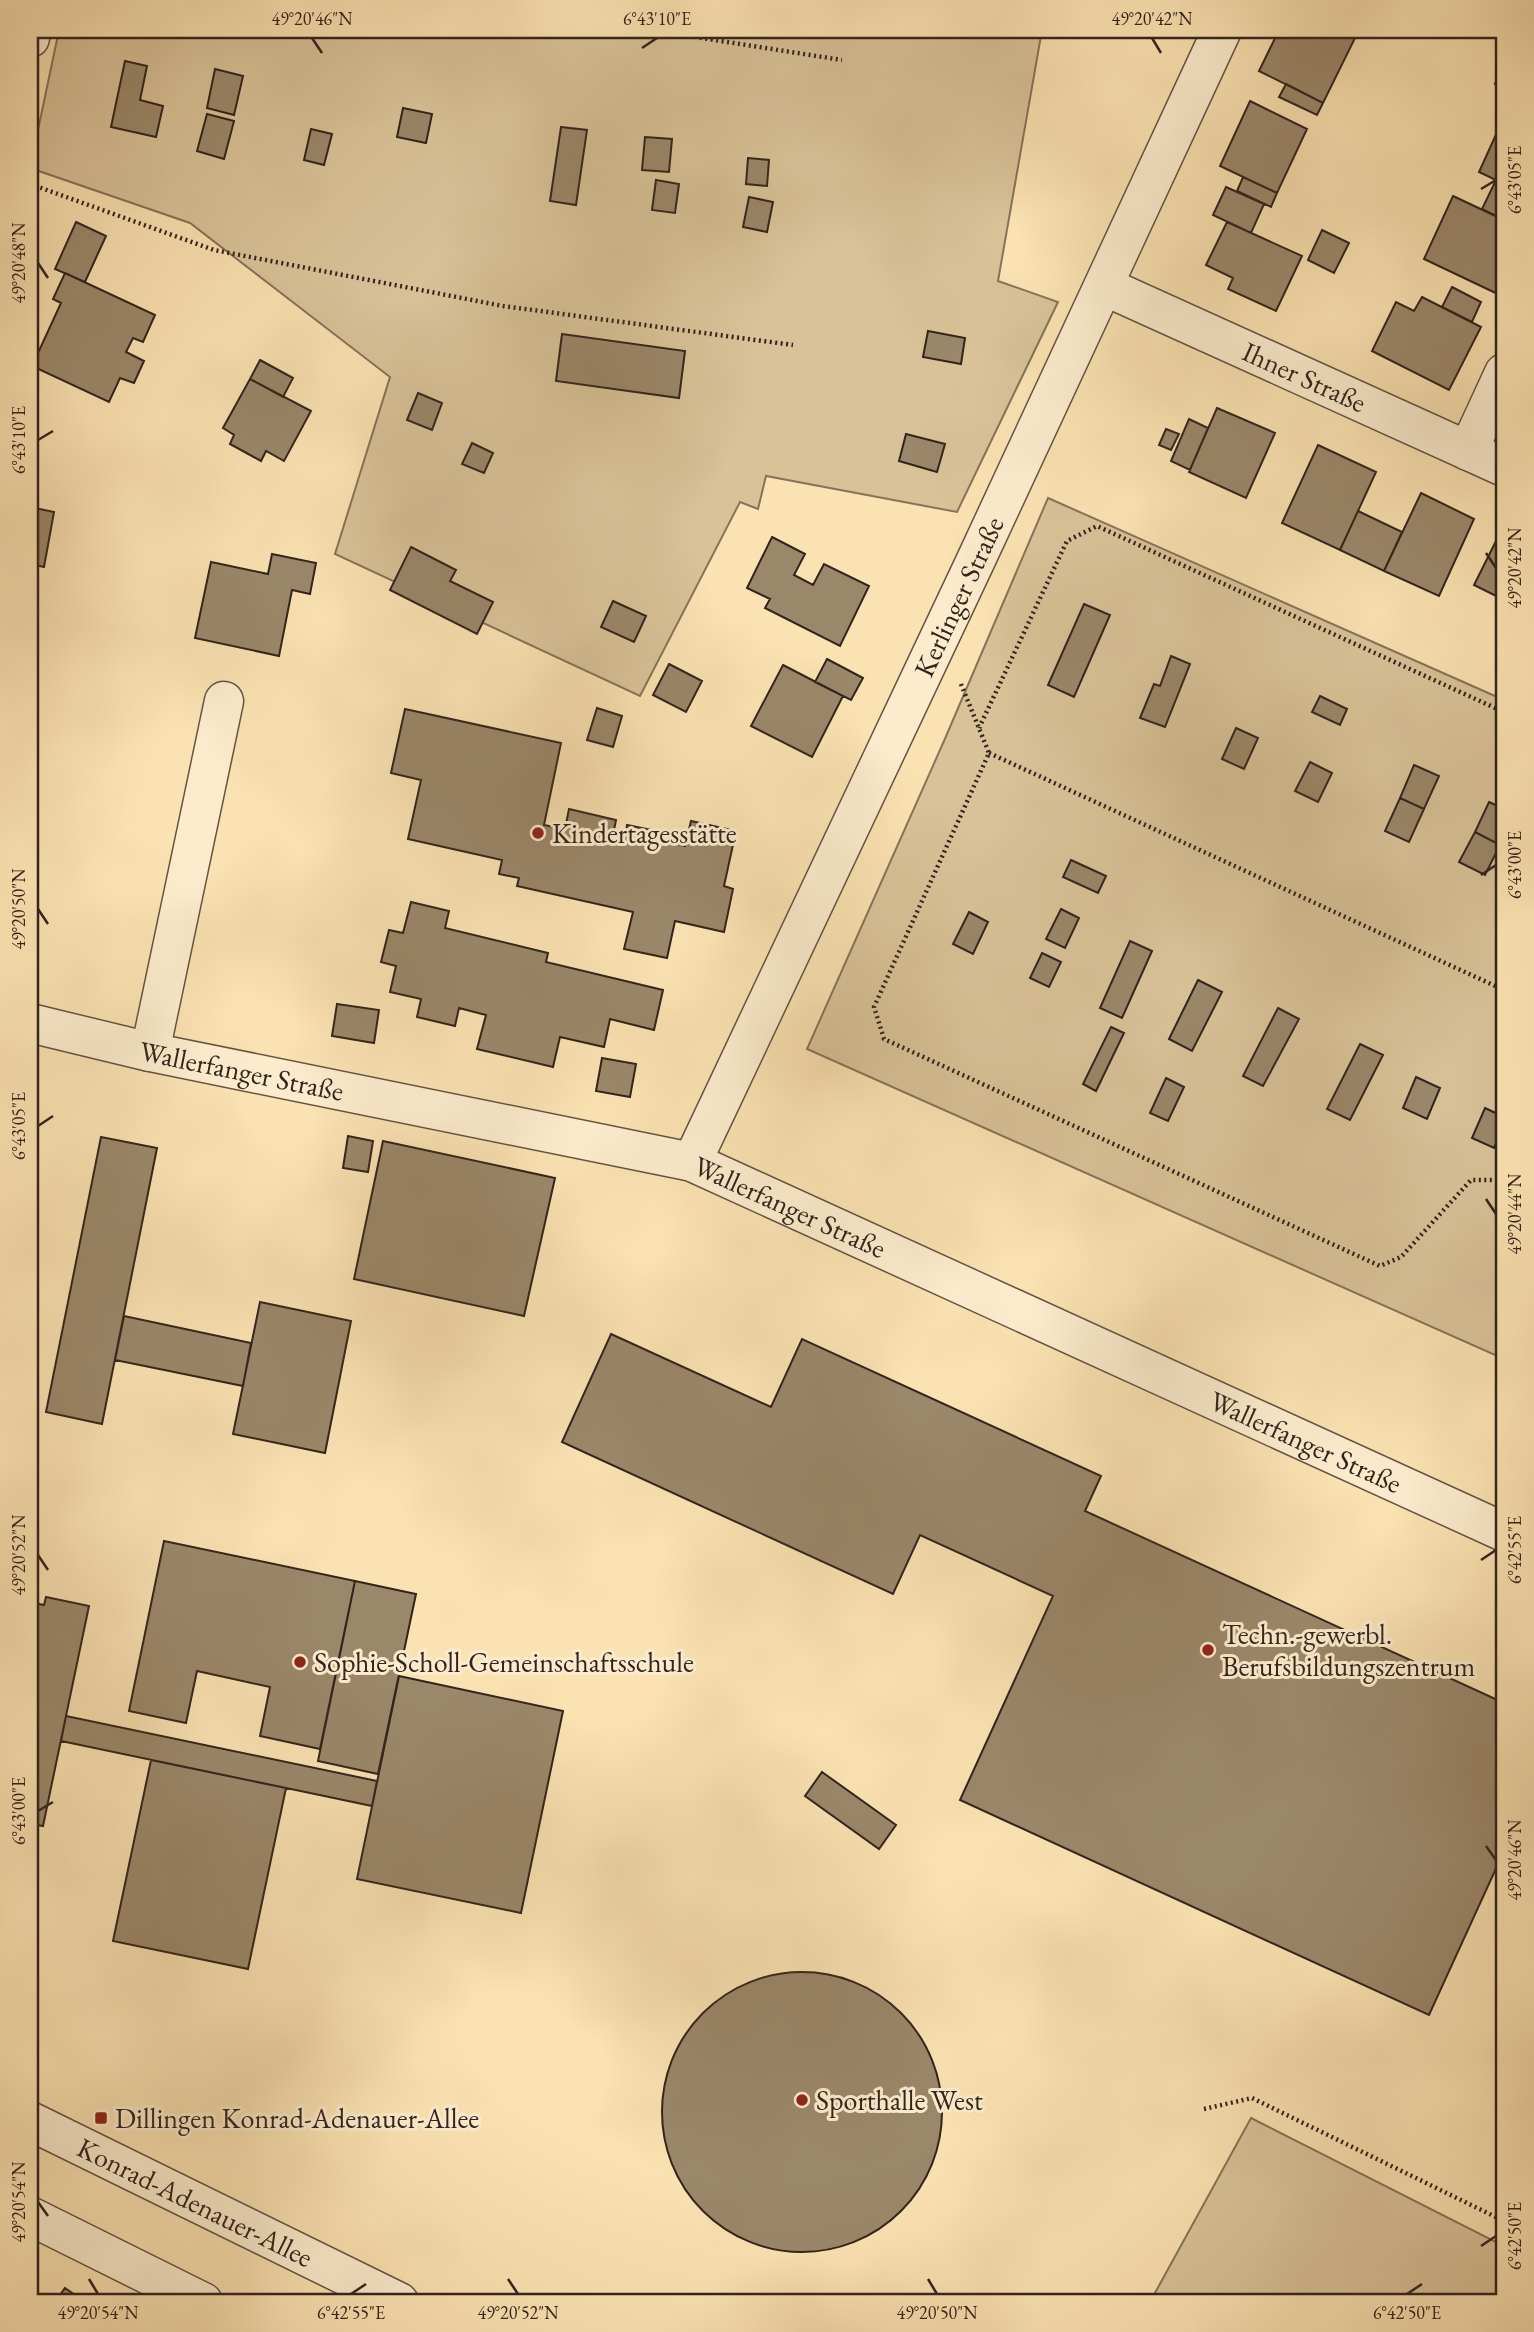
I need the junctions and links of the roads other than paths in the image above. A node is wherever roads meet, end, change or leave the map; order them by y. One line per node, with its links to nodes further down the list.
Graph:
1 (31, 30): 3 (street)
2 (1222, 30): 4 (street, Kerlinger Straße)
3 (30, 38)
4 (1104, 286): 6 (street, Ihner Straße); 11 (street, Kerlinger Straße)
5 (1504, 373): 6 (street)
6 (1468, 451): 7 (street, Ihner Straße)
7 (1504, 467)
8 (224, 701): 10 (street)
9 (30, 1023): 10 (street, Wallerfanger Straße)
10 (150, 1052): 11 (street, Wallerfanger Straße)
11 (692, 1162): 12 (street, Wallerfanger Straße)
12 (1504, 1532)
13 (30, 2121): 16 (street, Konrad-Adenauer-Allee)
14 (30, 2216): 15 (street)
15 (194, 2300)
16 (399, 2302)

